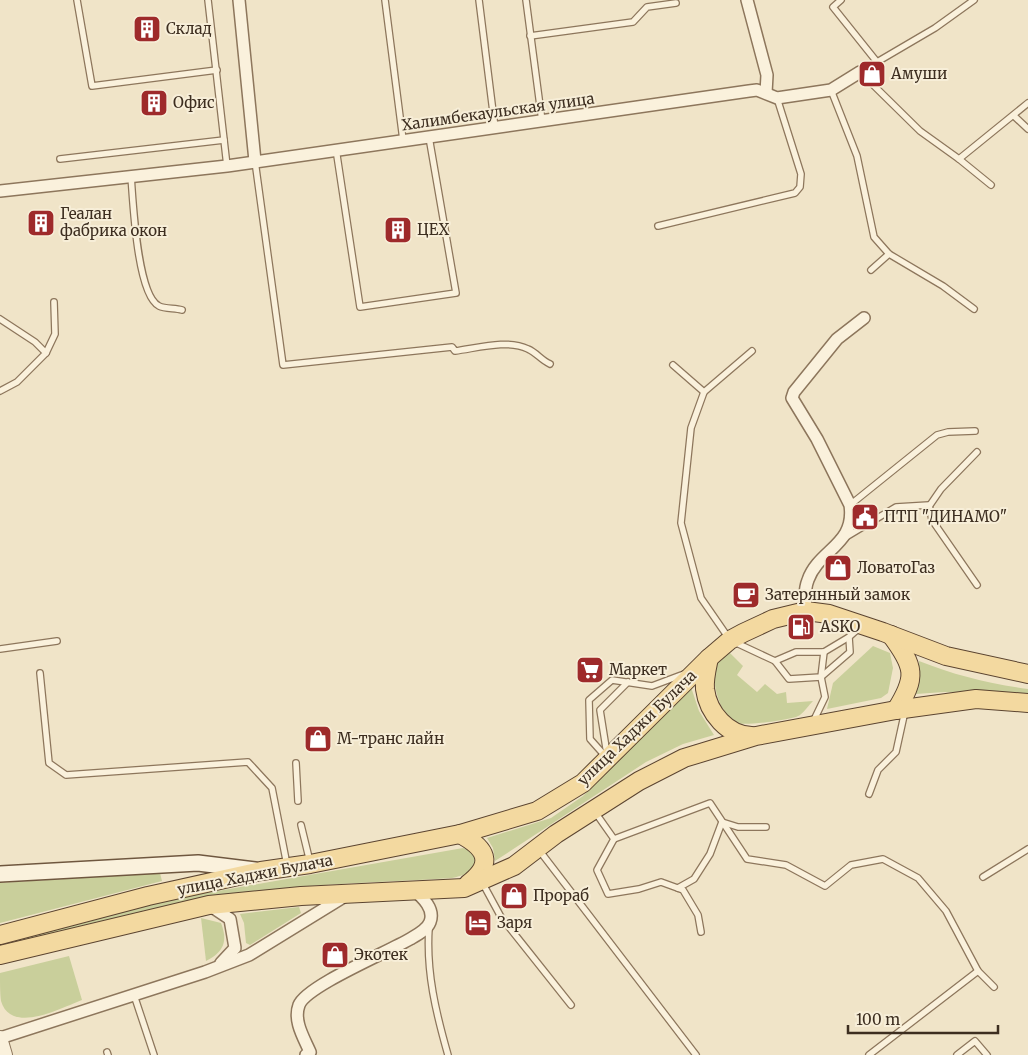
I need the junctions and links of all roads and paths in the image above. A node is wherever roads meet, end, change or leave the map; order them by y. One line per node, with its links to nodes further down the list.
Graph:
1 (77, 0): 13 (lane)
2 (208, 0): 13 (lane)
3 (239, 0): 29 (street)
4 (384, 0): 25 (lane)
5 (479, 0): 21 (lane)
6 (526, 0): 11 (lane)
7 (747, 0): 16 (street)
8 (841, 0): 12 (lane)
9 (974, 0): 12 (lane)
10 (676, 3): 11 (lane)
11 (530, 36): 20 (lane)
12 (877, 62): 14 (lane)
13 (217, 70): 24 (lane)
14 (860, 72): 15 (street); 28 (lane)
15 (831, 90): 17 (street); 35 (lane)
16 (766, 93): 17 (street, Халимбекаульская улица); 20 (street, Халимбекаульская улица)
17 (777, 98): 34 (lane)
18 (1028, 103): 19 (lane)
19 (1014, 116): 22 (lane); 28 (lane)
20 (542, 121): 21 (street, Халимбекаульская улица)
21 (495, 128): 23 (street, Халимбекаульская улица)
22 (1028, 129)
23 (429, 137): 25 (street, Халимбекаульская улица); 26 (lane)
24 (224, 140): 27 (lane); 30 (lane)
25 (403, 140): 26 (street, Халимбекаульская улица)
26 (336, 148): 29 (street, Халимбекаульская улица)
27 (60, 159)
28 (959, 159): 32 (lane)
29 (255, 161): 30 (street, Халимбекаульская улица); 44 (lane)
30 (227, 166): 31 (street, Халимбекаульская улица)
31 (131, 176): 33 (street, Халимбекаульская улица); 39 (lane)
32 (991, 185)
33 (0, 191)
34 (658, 226)
35 (889, 254): 36 (lane); 38 (lane)
36 (871, 270)
37 (54, 302): 43 (lane)
38 (974, 309)
39 (182, 310)
40 (0, 318): 43 (lane)
41 (864, 318): 50 (street)
42 (752, 351): 47 (lane)
43 (46, 353): 46 (lane)
44 (550, 364)
45 (673, 365): 47 (lane)
46 (0, 391)
47 (704, 392): 58 (lane)
48 (975, 431): 50 (lane)
49 (976, 452): 51 (lane)
50 (850, 505): 52 (street)
51 (930, 506): 52 (lane); 53 (lane)
52 (844, 538): 54 (street)
53 (977, 585)
54 (806, 612): 55 (main road, улица Хаджи Булача); 58 (main road, улица Хаджи Булача)
55 (862, 625): 56 (main road, улица Хаджи Булача); 57 (lane)
56 (891, 635): 65 (main road, улица Хаджи Булача); 69 (main road)
57 (849, 637): 61 (lane); 66 (lane)
58 (730, 640): 62 (lane); 63 (main road, улица Хаджи Булача)
59 (57, 641): 60 (lane)
60 (0, 649)
61 (824, 652): 62 (lane); 66 (lane)
62 (775, 661): 66 (lane)
63 (703, 663): 67 (lane); 71 (main road); 72 (main road, улица Хаджи Булача)
64 (40, 673): 86 (lane)
65 (1028, 674)
66 (821, 677): 70 (lane)
67 (628, 682): 72 (lane); 72 (lane)
68 (1028, 703): 69 (main road, улица Хаджи Булача)
69 (901, 710): 70 (main road, улица Хаджи Булача); 74 (lane)
70 (812, 726): 71 (main road, улица Хаджи Булача)
71 (756, 736): 76 (main road, улица Хаджи Булача)
72 (607, 759): 80 (main road, улица Хаджи Булача)
73 (296, 763): 75 (lane)
74 (869, 794)
75 (298, 801)
76 (594, 810): 81 (lane); 82 (main road, улица Хаджи Булача)
77 (722, 822): 79 (lane); 81 (lane); 93 (lane); 101 (lane)
78 (301, 825): 85 (lane)
79 (766, 827)
80 (460, 834): 85 (main road, улица Хаджи Булача); 92 (main road)
81 (614, 838): 93 (lane)
82 (538, 848): 90 (main road, улица Хаджи Булача); 111 (lane)
83 (1028, 849): 89 (lane)
84 (198, 863): 87 (main road); 88 (main road); 91 (main road)
85 (310, 864): 86 (main road, улица Хаджи Булача)
86 (288, 867): 87 (main road, улица Хаджи Булача)
87 (261, 871): 91 (main road, улица Хаджи Булача)
88 (0, 874)
89 (983, 877)
90 (482, 882): 92 (main road, улица Хаджи Булача); 105 (lane)
91 (204, 884): 99 (main road, улица Хаджи Булача)
92 (464, 888): 94 (main road, улица Хаджи Булача)
93 (678, 888): 98 (lane)
94 (414, 890): 95 (main road, улица Хаджи Булача); 97 (street)
95 (349, 894): 96 (main road, улица Хаджи Булача); 102 (street)
96 (209, 904): 100 (main road, улица Хаджи Булача); 102 (street)
97 (430, 923): 109 (street); 110 (lane)
98 (700, 932)
99 (0, 935)
100 (0, 954)
101 (978, 971): 103 (lane); 112 (lane)
102 (204, 972): 104 (street)
103 (994, 988)
104 (134, 995): 106 (street); 108 (lane)
105 (571, 1005)
106 (0, 1038): 107 (street)
107 (5, 1055)
108 (154, 1055)
109 (306, 1055)
110 (448, 1055)
111 (696, 1055)
112 (869, 1055)
113 (957, 1055): 114 (lane)
114 (987, 1055)

